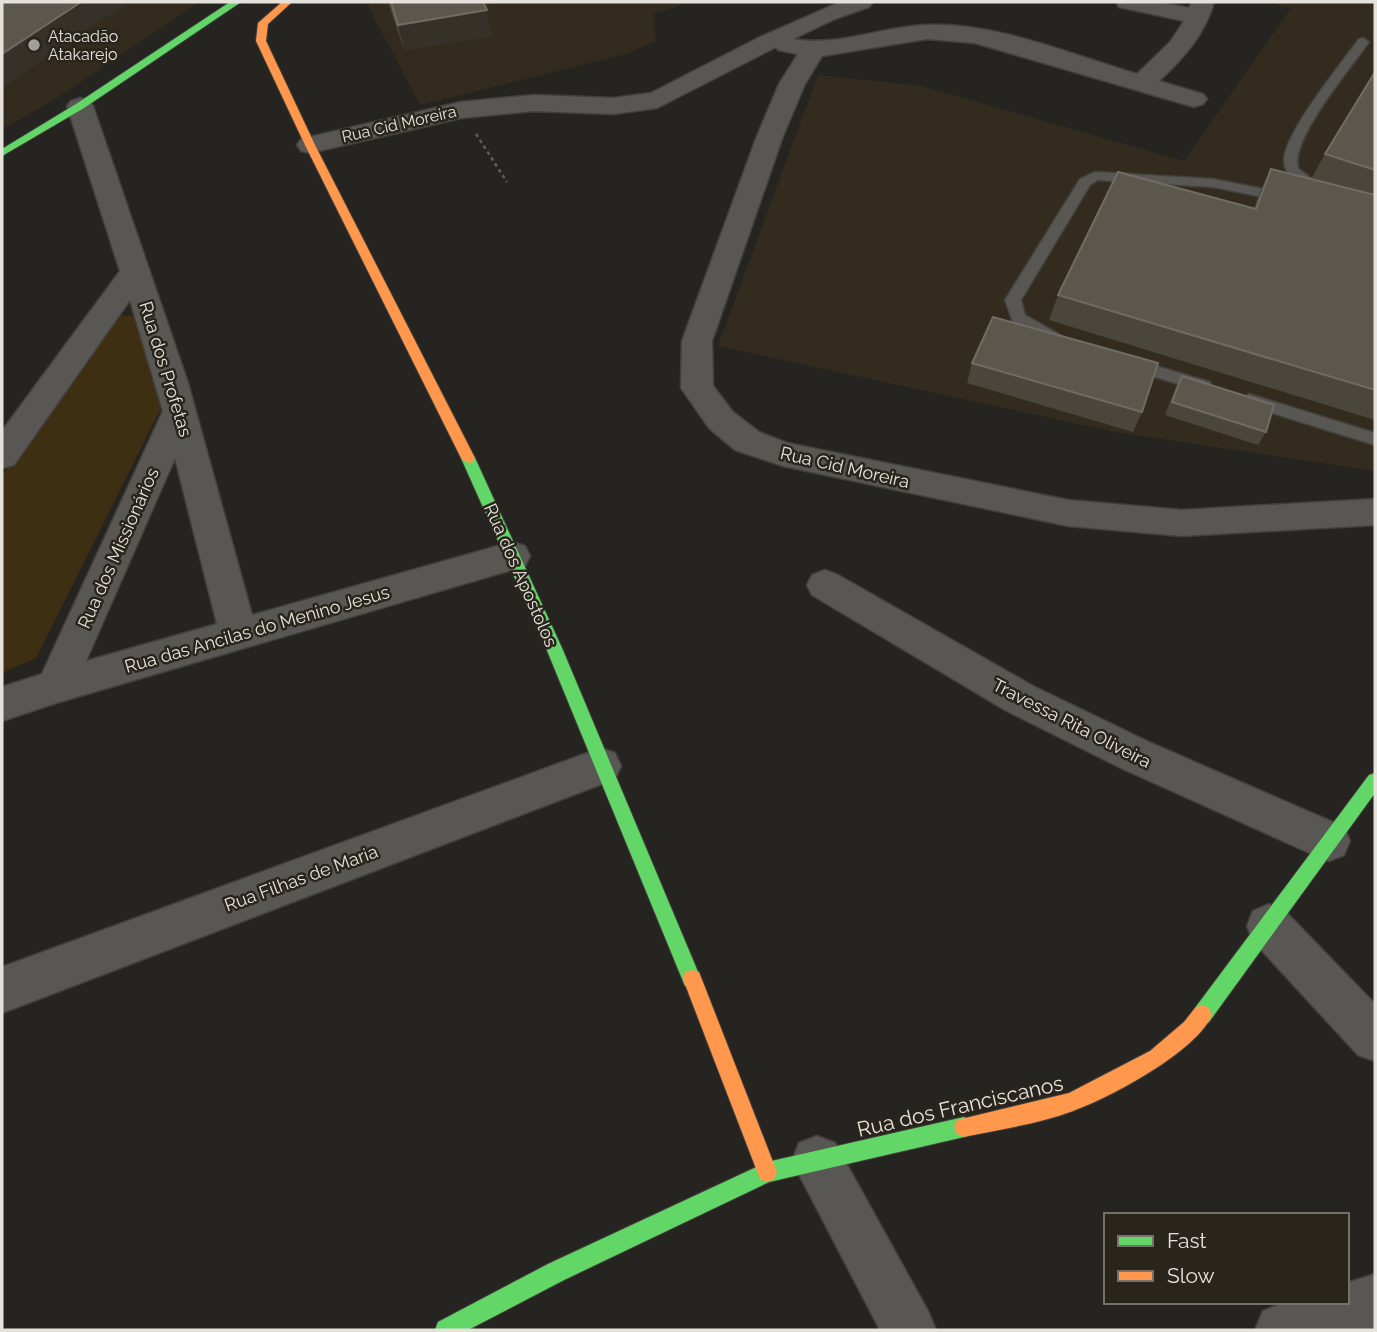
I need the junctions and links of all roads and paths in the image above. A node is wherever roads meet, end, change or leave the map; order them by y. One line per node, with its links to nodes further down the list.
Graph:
1 (287, 2): 13 (street, Rua dos Apostolos)
2 (861, 2): 6 (street, Rua Cid Moreira)
3 (1127, 2): 5 (street)
4 (229, 4): 11 (street)
5 (1201, 9): 9 (street)
6 (768, 42): 8 (street); 12 (street, Rua Cid Moreira)
7 (1363, 42): 17 (lane)
8 (813, 50): 9 (street); 24 (street, Rua Cid Moreira)
9 (1141, 84): 10 (street)
10 (1194, 99)
11 (80, 106): 14 (street); 16 (street, Rua dos Profetas)
12 (461, 110): 13 (street, Rua Cid Moreira); 15 (path)
13 (310, 145): 25 (street, Rua dos Apostolos)
14 (2, 153)
15 (507, 182)
16 (135, 270): 21 (street, Rua dos Profetas); 23 (street)
17 (1078, 347)
18 (1115, 358): 19 (lane)
19 (1215, 389)
20 (1239, 397): 22 (lane)
21 (180, 410): 27 (street, Rua dos Profetas); 28 (street, Rua dos Missionários)
22 (1375, 439)
23 (2, 456)
24 (1375, 512)
25 (512, 556): 27 (street, Rua das Ancilas do Menino Jesus); 30 (street, Rua dos Apostolos)
26 (825, 585): 32 (street, Travessa Rita Oliveira)
27 (239, 635): 28 (street, Rua das Ancilas do Menino Jesus)
28 (56, 686): 29 (street, Rua das Ancilas do Menino Jesus)
29 (2, 704)
30 (601, 766): 34 (street, Rua Filhas de Maria); 37 (street, Rua dos Apostolos)
31 (1375, 780): 32 (street, Rua dos Franciscanos)
32 (1329, 841): 33 (street, Rua dos Franciscanos)
33 (1269, 926): 35 (street); 36 (street, Rua dos Franciscanos)
34 (2, 990)
35 (1375, 1038)
36 (817, 1161): 37 (street, Rua dos Franciscanos); 40 (street)
37 (768, 1172): 39 (street, Rua dos Franciscanos)
38 (1375, 1301): 41 (street)
39 (446, 1330)
40 (909, 1330)
41 (1282, 1330)

